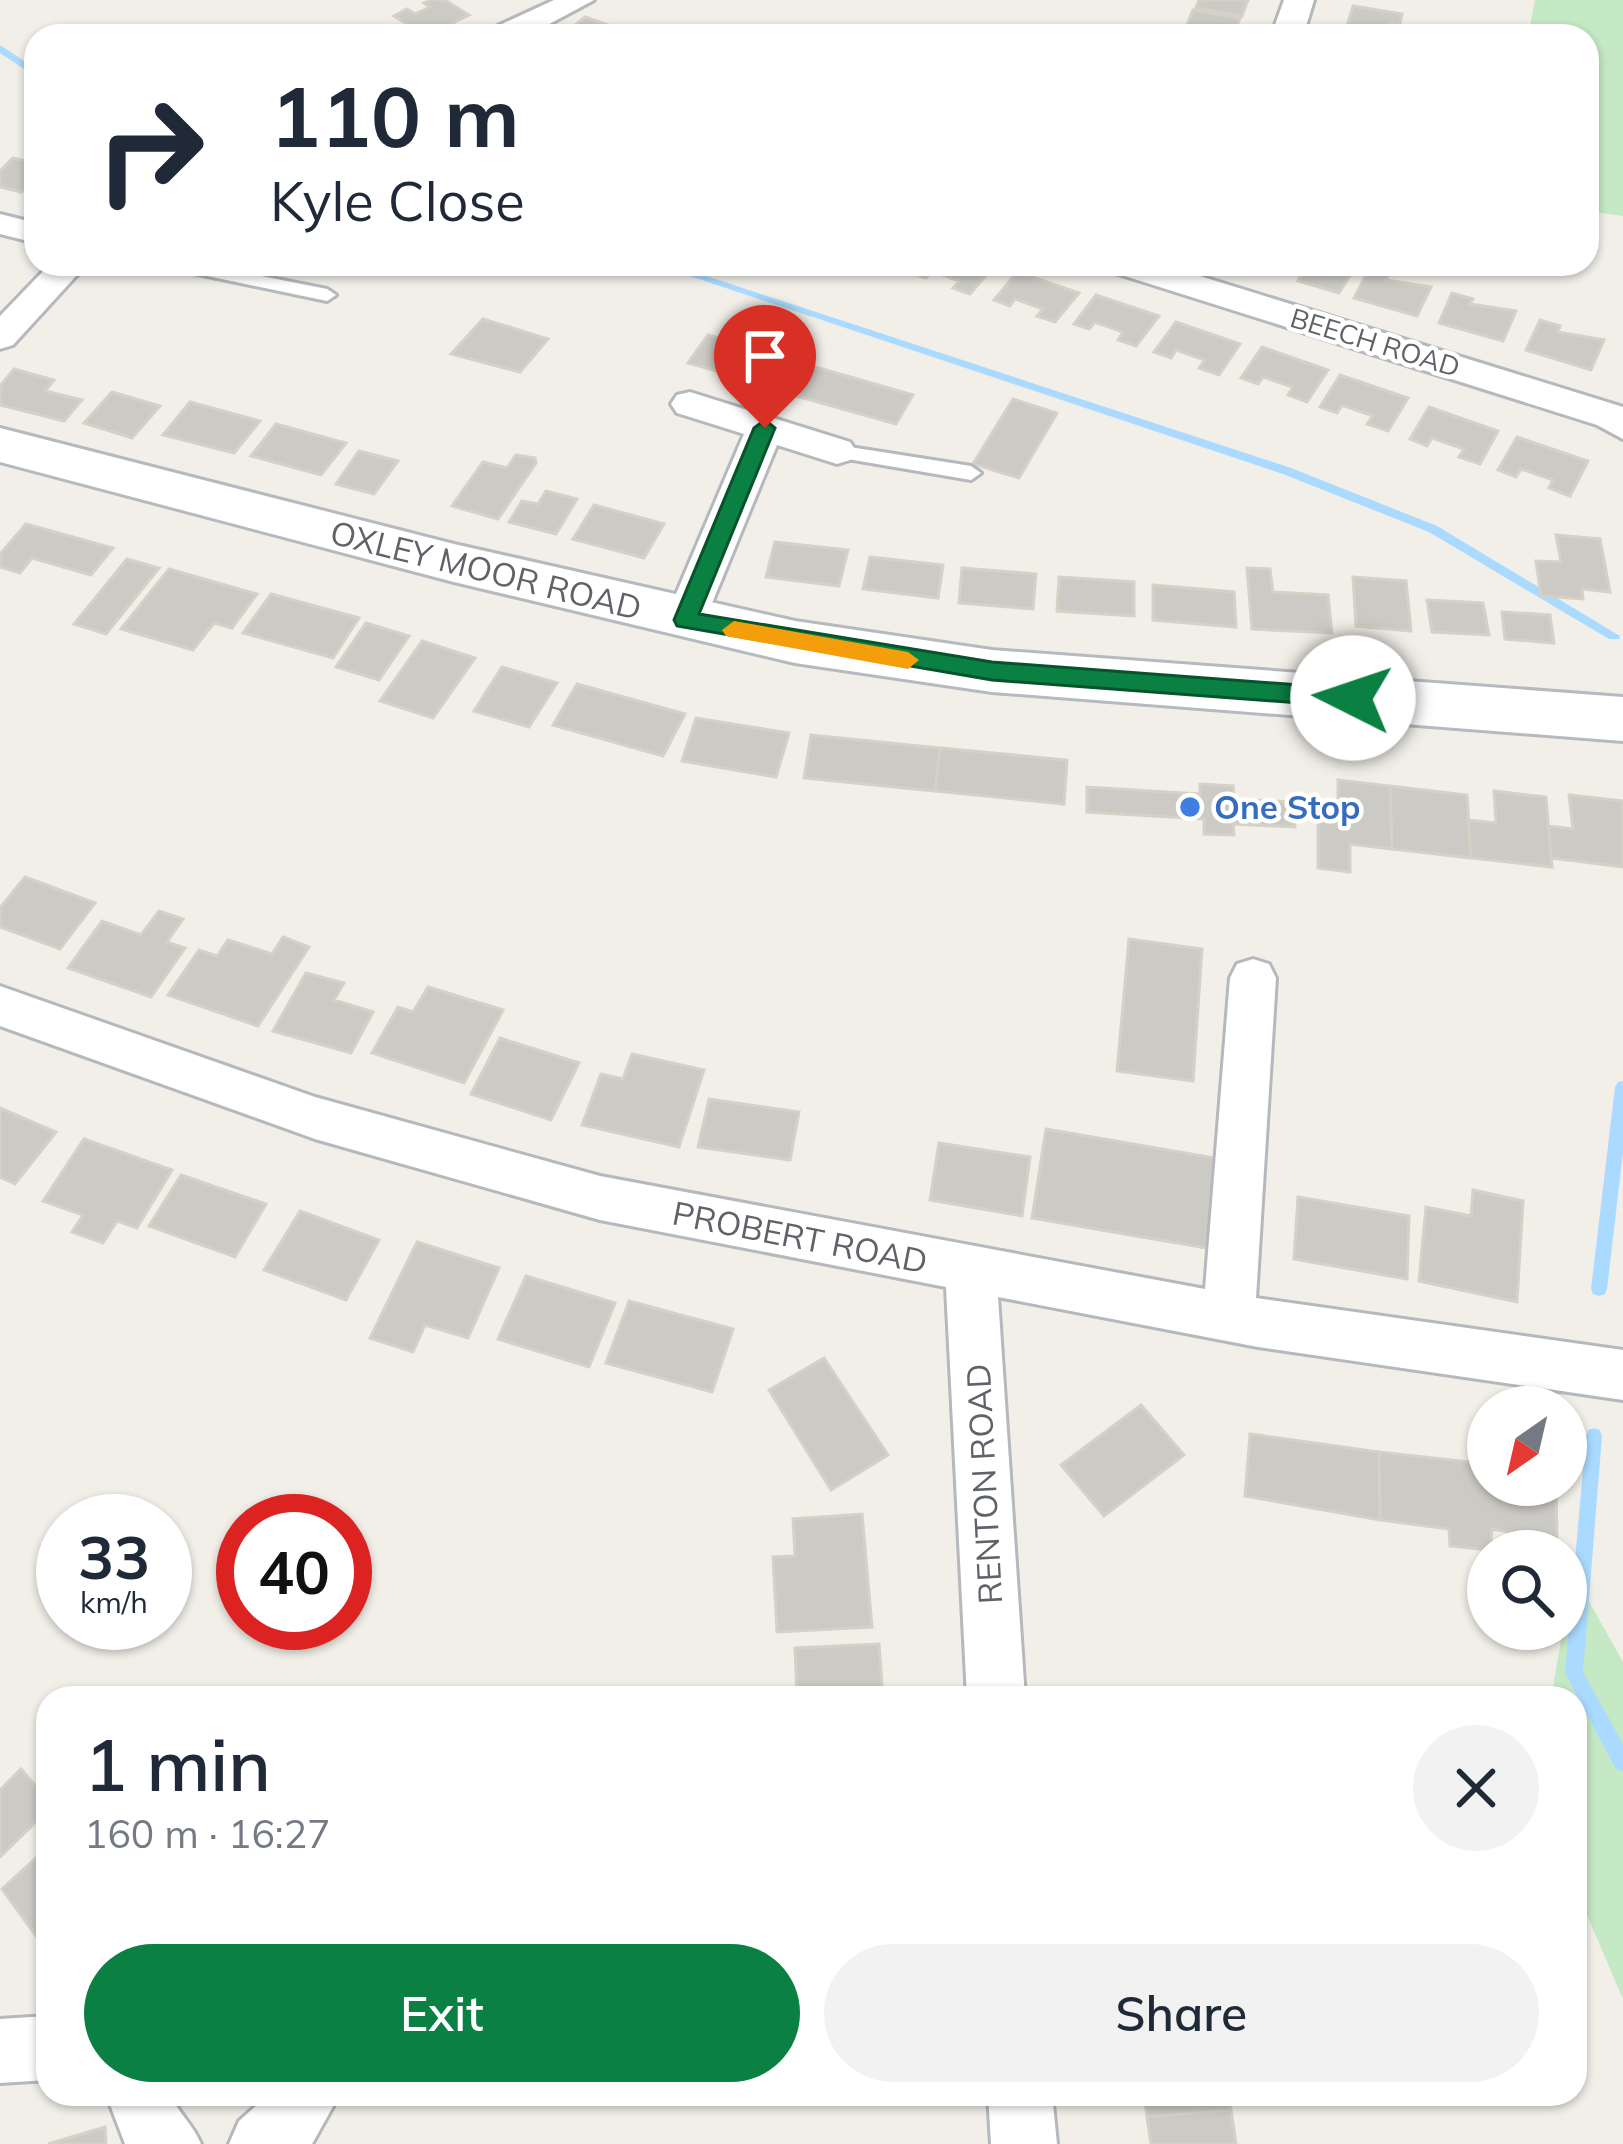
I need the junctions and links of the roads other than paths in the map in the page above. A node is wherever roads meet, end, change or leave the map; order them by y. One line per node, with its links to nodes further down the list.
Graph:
1 (579, 0): 2 (street)
2 (528, 24)
3 (58, 276): 7 (street)
4 (233, 276): 6 (lane)
5 (1210, 278): 9 (street, BEECH ROAD)
6 (327, 295)
7 (0, 337)
8 (690, 404): 10 (street)
9 (1623, 426)
10 (765, 428): 12 (street); 14 (street)
11 (0, 445): 14 (street, OXLEY MOOR ROAD)
12 (837, 451): 13 (lane)
13 (971, 473)
14 (685, 620): 15 (street, OXLEY MOOR ROAD)
15 (1623, 719)
16 (1252, 978): 19 (street)
17 (0, 1006): 18 (street, PROBERT ROAD)
18 (971, 1270): 19 (street, PROBERT ROAD); 21 (street, RENTON ROAD)
19 (1228, 1317): 20 (street, PROBERT ROAD)
20 (1623, 1375)
21 (995, 1686)
22 (36, 2049): 23 (street)
23 (0, 2051)
24 (143, 2106): 27 (street)
25 (299, 2106): 28 (street)
26 (1022, 2106): 29 (street)
27 (168, 2144)
28 (262, 2144)
29 (1024, 2144)

